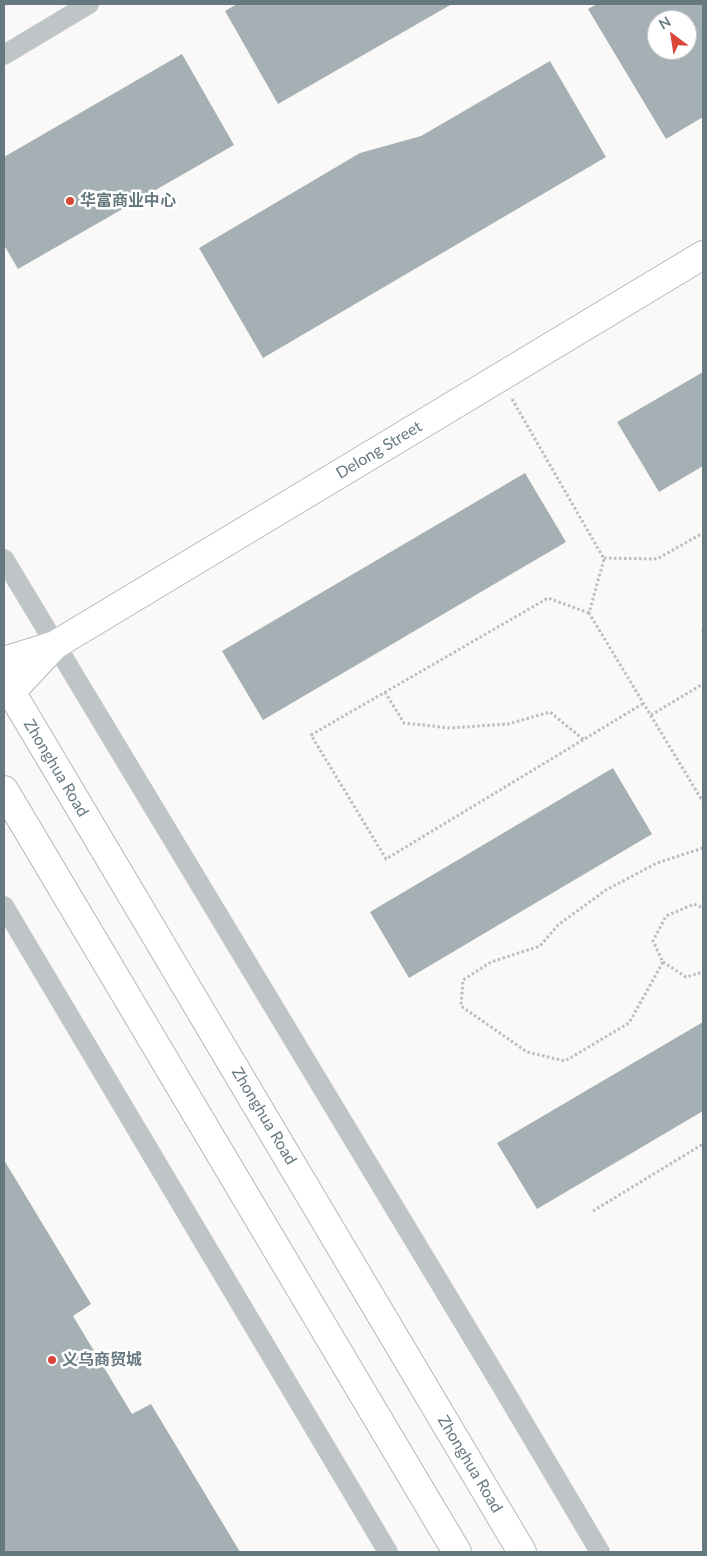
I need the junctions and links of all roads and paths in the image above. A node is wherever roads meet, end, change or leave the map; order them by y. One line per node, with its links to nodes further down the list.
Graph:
1 (89, 4): 2 (street)
2 (4, 55)
3 (703, 255): 4 (main road, Delong Street)
4 (499, 377): 6 (path); 11 (main road, Delong Street)
5 (703, 533): 6 (path)
6 (604, 558): 8 (path)
7 (4, 559): 11 (street)
8 (589, 613): 15 (path); 16 (path)
9 (703, 629): 10 (path)
10 (703, 634)
11 (55, 645): 12 (main road, Delong Street); 14 (main road, Delong Street); 31 (street)
12 (4, 661)
13 (703, 684): 17 (path)
14 (6, 689): 30 (main road, Zhonghua Road)
15 (385, 692): 18 (path); 18 (path)
16 (644, 704): 17 (path); 18 (path)
17 (651, 715): 20 (path)
18 (584, 740)
19 (4, 790): 29 (main road)
20 (703, 802)
21 (703, 848): 24 (path)
22 (4, 906): 28 (street)
23 (703, 908): 24 (path)
24 (663, 962): 25 (path)
25 (703, 972)
26 (703, 1144): 27 (path)
27 (593, 1211)
28 (388, 1552)
29 (457, 1552)
30 (522, 1552)
31 (600, 1552)

